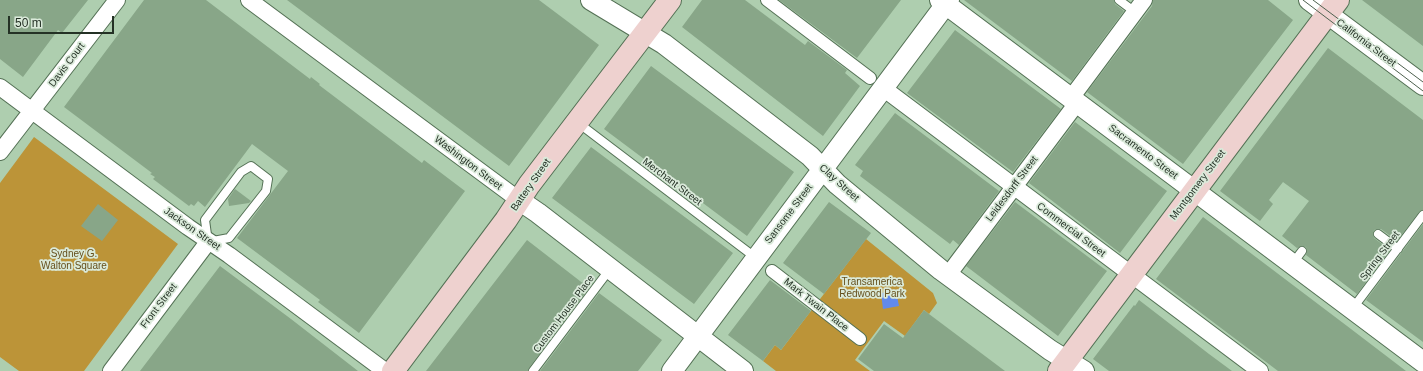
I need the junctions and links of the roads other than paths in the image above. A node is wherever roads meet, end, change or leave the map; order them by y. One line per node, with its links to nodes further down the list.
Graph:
1 (117, 0): 16 (street, Davis Court)
2 (249, 0): 22 (street, Washington Street)
3 (591, 0): 11 (street, Clay Street)
4 (670, 0): 11 (main road, Battery Street)
5 (767, 0): 12 (street, Commercial Street)
6 (1119, 0): 9 (lane)
7 (1309, 0): 10 (street, California Street)
8 (945, 1): 12 (street, Sansome Street); 15 (street, Sacramento Street)
9 (1140, 6): 15 (street, Leidesdorff Street)
10 (1333, 7): 13 (street, California Street); 21 (main road, Montgomery Street)
11 (645, 33): 17 (main road, Battery Street); 19 (street, Clay Street)
12 (876, 83): 19 (street, Sansome Street); 20 (street, Commercial Street)
13 (1423, 85)
14 (0, 87): 16 (street, Jackson Street)
15 (1074, 100): 20 (street, Leidesdorff Street); 21 (street, Sacramento Street)
16 (32, 111): 18 (street, Davis Court); 25 (street, Jackson Street)
17 (576, 122): 22 (main road, Battery Street); 27 (lane, Merchant Street)
18 (0, 152)
19 (823, 169): 27 (street, Sansome Street); 30 (street, Clay Street)
20 (1014, 187): 30 (street, Leidesdorff Street); 31 (street, Commercial Street)
21 (1194, 191): 31 (main road, Montgomery Street); 32 (street, Sacramento Street)
22 (519, 200): 28 (street, Washington Street); 39 (main road, Battery Street)
23 (1423, 215): 26 (lane, Spring Street)
24 (1378, 234): 26 (lane)
25 (208, 242): 25 (lane); 37 (street, Front Street); 38 (street, Jackson Street)
26 (1398, 249): 32 (lane, Spring Street)
27 (756, 258): 33 (street, Sansome Street)
28 (611, 268): 33 (street, Washington Street); 40 (lane, Custom House Place)
29 (772, 271): 34 (street, Mark Twain Place)
30 (948, 275): 36 (street, Clay Street)
31 (1131, 275): 36 (main road, Montgomery Street); 43 (street, Commercial Street)
32 (1352, 309): 35 (street, Sacramento Street)
33 (698, 336): 41 (street, Sansome Street); 42 (street, Washington Street)
34 (860, 339)
35 (1423, 362)
36 (1070, 368)
37 (111, 371)
38 (385, 371)
39 (393, 371)
40 (533, 371)
41 (672, 371)
42 (743, 371)
43 (1260, 371)

